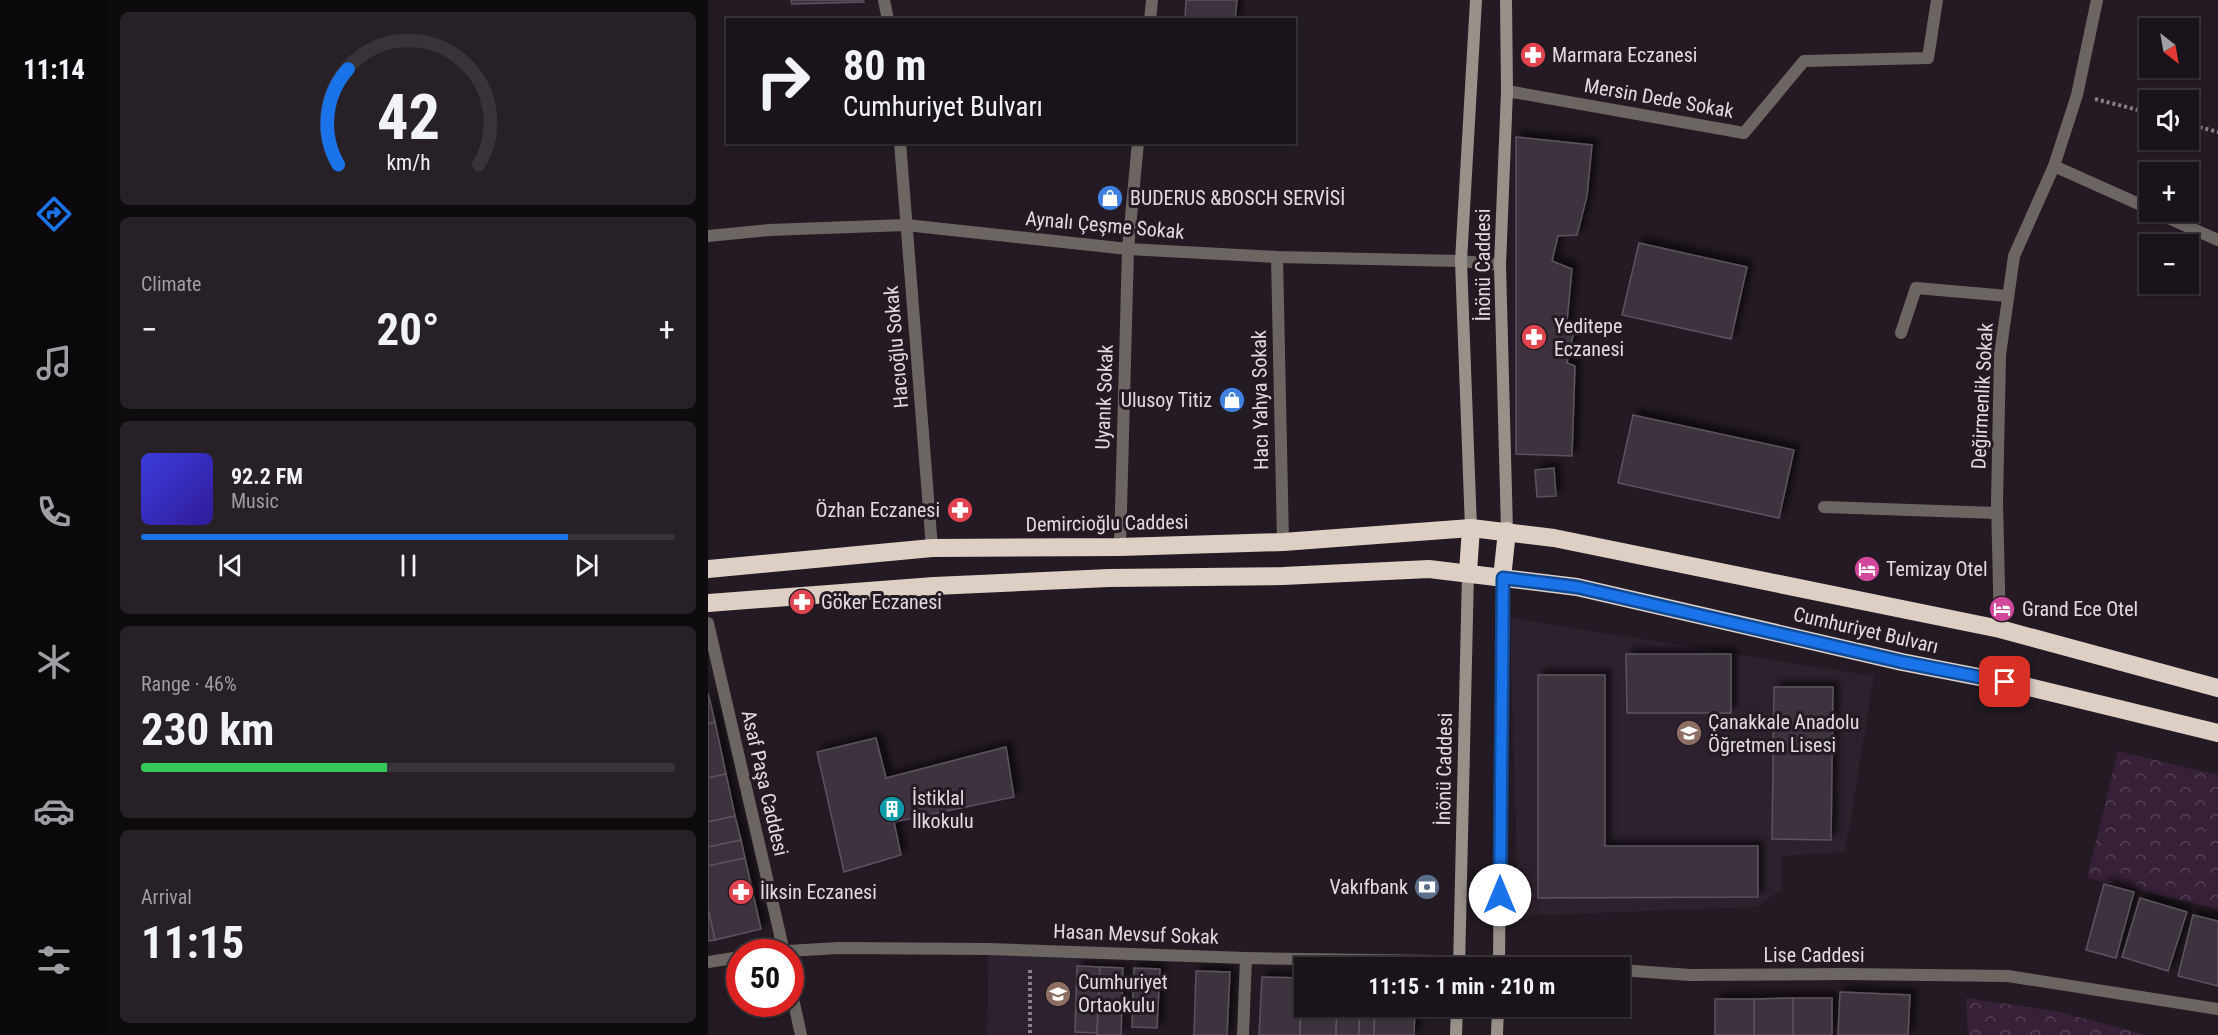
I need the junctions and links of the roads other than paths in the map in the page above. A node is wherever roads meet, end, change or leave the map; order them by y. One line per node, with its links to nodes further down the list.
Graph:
1 (884, 0): 7 (street)
2 (1152, 0): 8 (street)
3 (1476, 0): 20 (street, İnönü Caddesi)
4 (1506, 0): 9 (street, İnönü Caddesi)
5 (1936, 0): 9 (street, Mersin Dede Sokak)
6 (2097, 0): 12 (street, Değirmenlik Sokak)
7 (888, 18)
8 (1150, 18)
9 (1507, 90): 21 (street, İnönü Caddesi)
10 (900, 144): 15 (street, Hacıoğlu Sokak)
11 (1138, 144): 18 (street, Uyanık Sokak)
12 (2054, 166): 13 (street); 22 (street, Değirmenlik Sokak)
13 (2139, 204)
14 (2178, 222): 17 (street)
15 (906, 225): 16 (street, Aynalı Çeşme Sokak); 18 (street, Aynalı Çeşme Sokak); 30 (street, Hacıoğlu Sokak)
16 (708, 236)
17 (2218, 240)
18 (1128, 249): 19 (street, Aynalı Çeşme Sokak); 29 (street, Uyanık Sokak)
19 (1277, 257): 20 (street, Aynalı Çeşme Sokak); 28 (street, Hacı Yahya Sokak)
20 (1461, 261): 21 (street, Aynalı Çeşme Sokak); 26 (street, İnönü Caddesi)
21 (1500, 265): 27 (street, İnönü Caddesi)
22 (2008, 296): 23 (street); 25 (street, Değirmenlik Sokak)
23 (1901, 333)
24 (1824, 507): 25 (street)
25 (1997, 513): 36 (street, Değirmenlik Sokak)
26 (1471, 528): 27 (highway, Demircioğlu Caddesi); 28 (highway, Demircioğlu Caddesi); 32 (highway)
27 (1507, 531): 33 (highway); 36 (highway, Cumhuriyet Bulvarı)
28 (1283, 542): 29 (highway, Demircioğlu Caddesi)
29 (1120, 547): 30 (highway, Demircioğlu Caddesi)
30 (932, 548): 31 (highway, Demircioğlu Caddesi)
31 (708, 569)
32 (1468, 572): 33 (highway); 34 (highway); 41 (street, İnönü Caddesi)
33 (1503, 578): 38 (highway, Cumhuriyet Bulvarı); 42 (street)
34 (708, 603)
35 (708, 623): 39 (street, Asaf Paşa Caddesi)
36 (2000, 629): 37 (highway, Cumhuriyet Bulvarı)
37 (2218, 688)
38 (2218, 733)
39 (776, 939)
40 (804, 951): 43 (street, Hasan Mevsuf Sokak)
41 (1459, 957)
42 (1499, 957)
43 (1246, 958): 45 (street, Hasan Mevsuf Sokak); 53 (street)
44 (726, 959): 46 (street)
45 (1294, 960)
46 (708, 962)
47 (1630, 971): 48 (street, Lise Caddesi)
48 (2218, 1009)
49 (797, 1017): 52 (street)
50 (1457, 1017): 54 (street)
51 (1498, 1017): 55 (street)
52 (801, 1035)
53 (1243, 1035)
54 (1456, 1035)
55 (1497, 1035)

